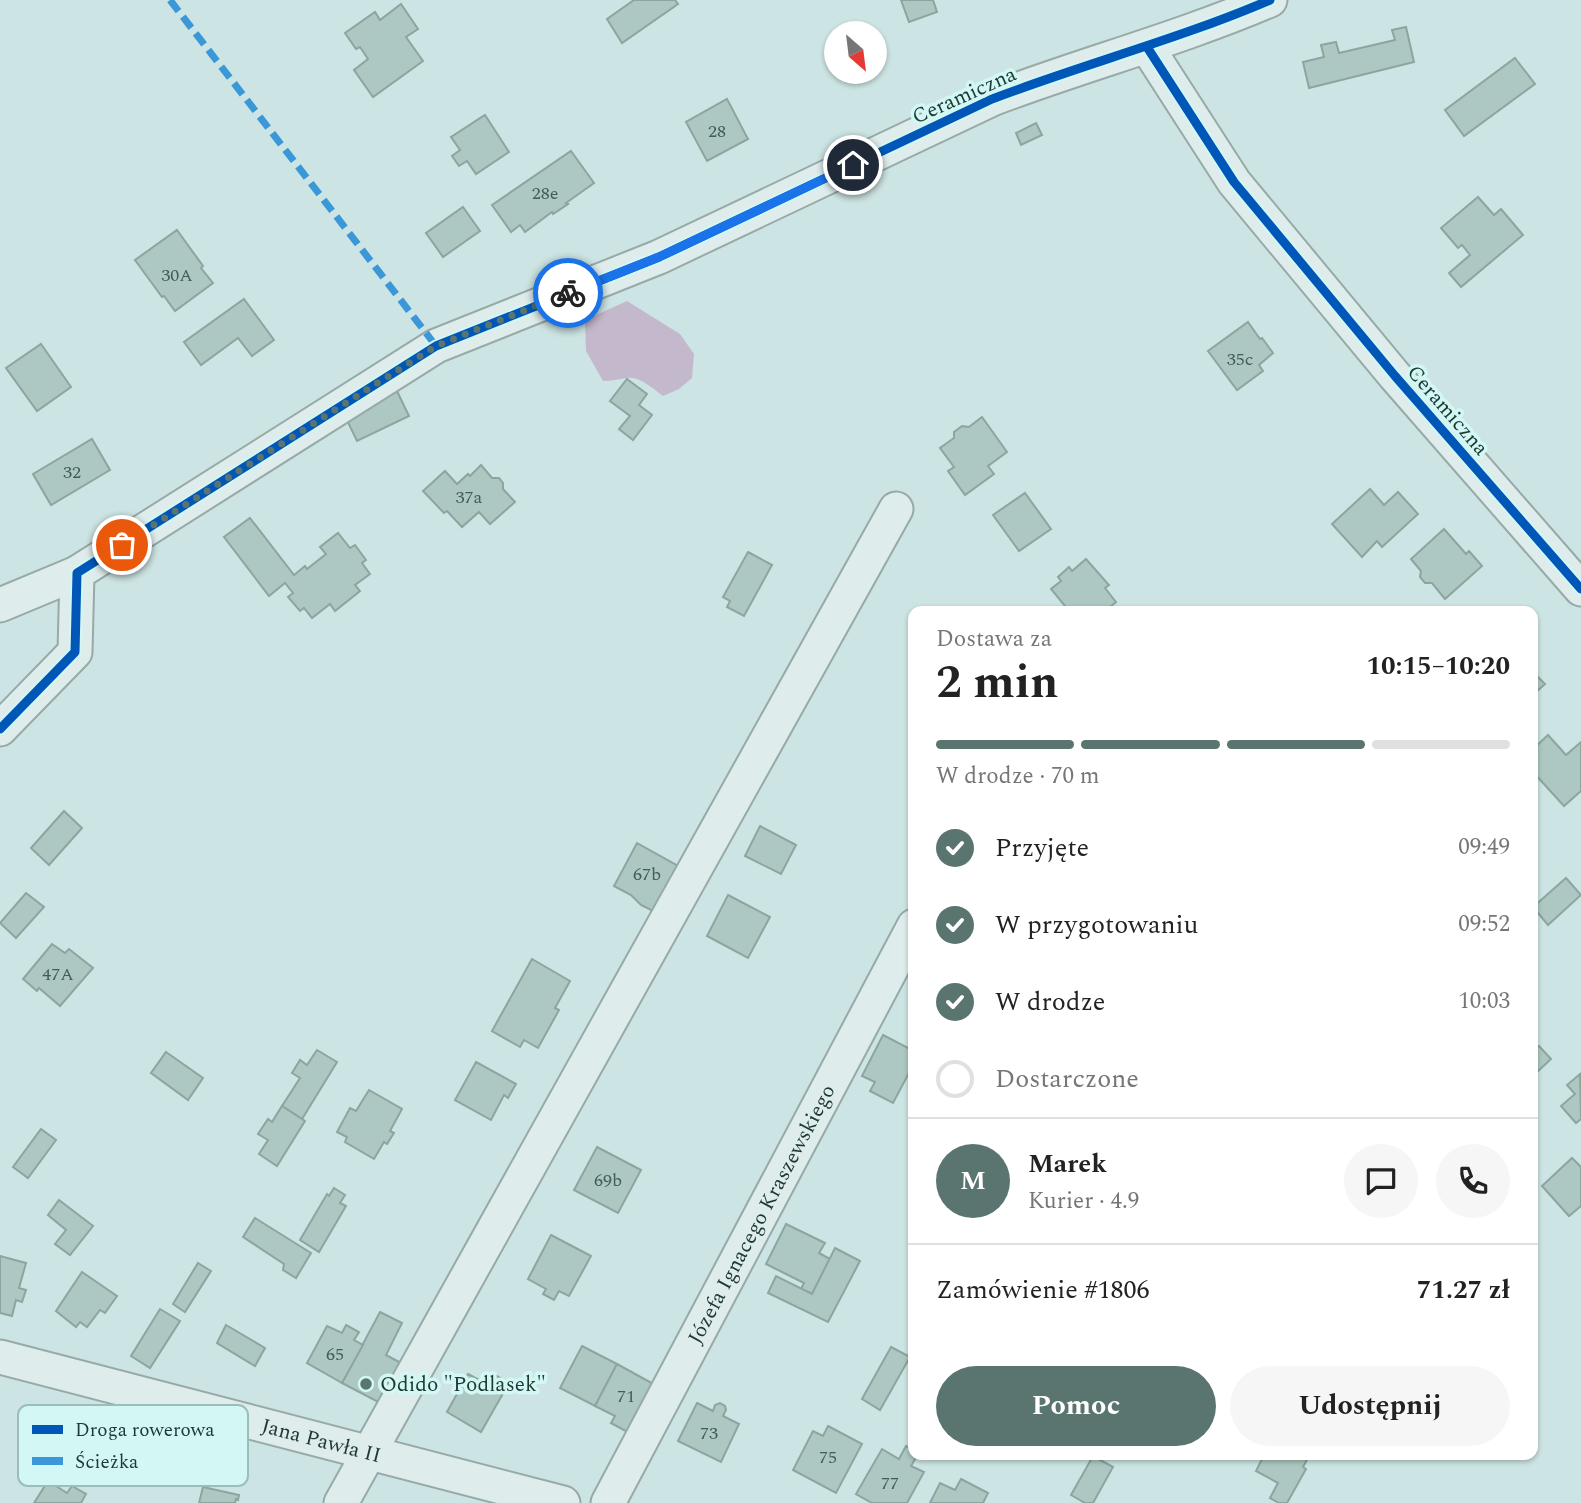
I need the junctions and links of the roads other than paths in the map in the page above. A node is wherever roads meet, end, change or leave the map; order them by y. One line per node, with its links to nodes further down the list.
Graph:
1 (1270, 0): 2 (street, Ceramiczna)
2 (1147, 47): 4 (street, Ceramiczna); 5 (street, Ceramiczna)
3 (896, 509): 12 (street)
4 (77, 573): 6 (street, Ceramiczna); 7 (street)
5 (1581, 589)
6 (0, 605)
7 (0, 729)
8 (908, 937): 15 (street, Józefa Ignacego Kraszewskiego)
9 (0, 1357): 10 (street, Jana Pawła II)
10 (184, 1405)
11 (248, 1422): 12 (street, Jana Pawła II)
12 (368, 1453): 13 (street); 14 (street, Jana Pawła II)
13 (341, 1503)
14 (563, 1503)
15 (608, 1503)

